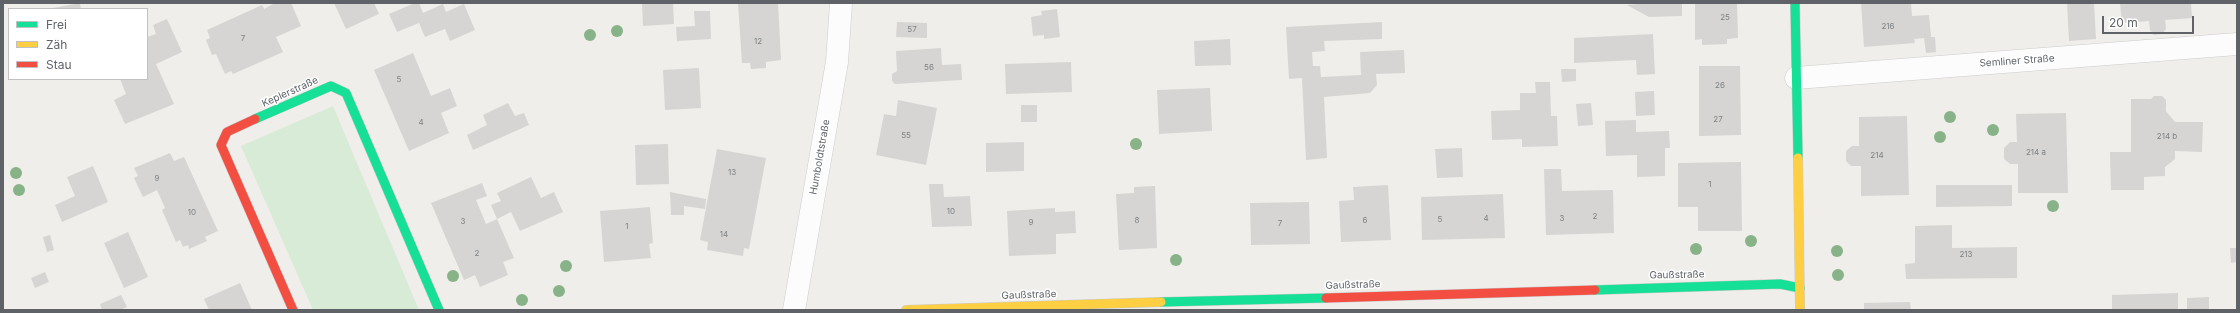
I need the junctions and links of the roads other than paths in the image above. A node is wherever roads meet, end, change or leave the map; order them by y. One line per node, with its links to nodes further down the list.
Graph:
1 (841, 3): 8 (street, Humboldtstraße)
2 (1795, 3): 4 (street)
3 (2237, 44): 4 (street, Semliner Straße)
4 (1796, 78): 5 (street)
5 (1800, 288): 9 (street, Gaußstraße); 10 (street)
6 (293, 310): 7 (street, Keplerstraße)
7 (439, 310)
8 (794, 310)
9 (906, 310)
10 (1800, 310)

